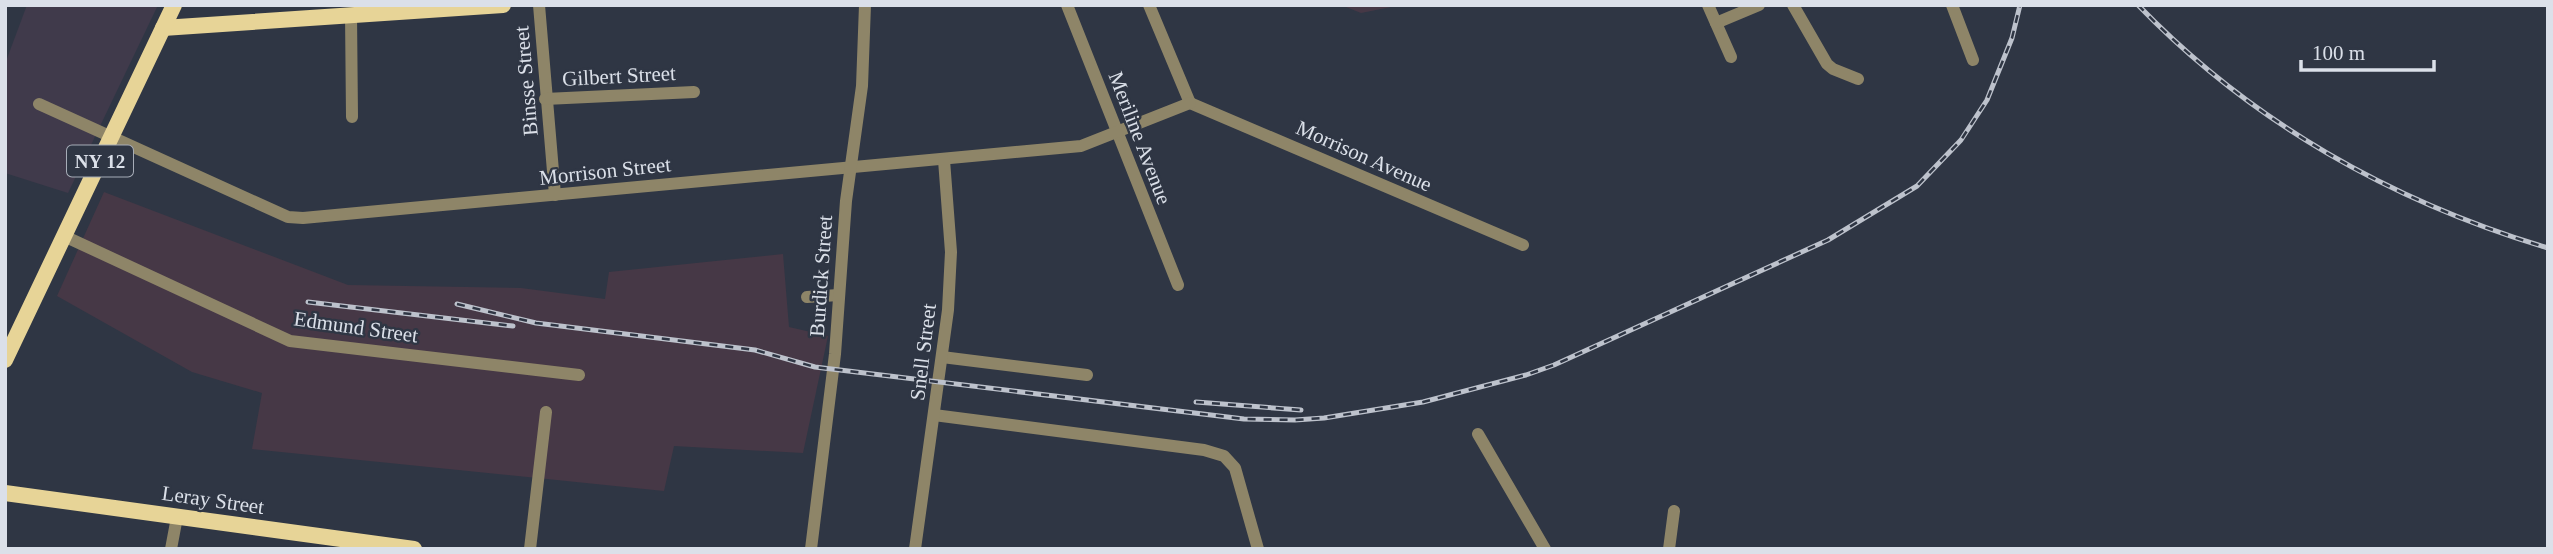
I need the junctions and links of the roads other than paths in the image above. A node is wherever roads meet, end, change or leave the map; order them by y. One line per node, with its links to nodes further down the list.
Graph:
1 (174, 5): 14 (main road)
2 (503, 5): 11 (main road)
3 (539, 5): 19 (street, Binsse Street)
4 (865, 5): 26 (street, Burdick Street)
5 (1067, 5): 23 (street, Meriline Avenue)
6 (1149, 5): 20 (street)
7 (1708, 5): 13 (street)
8 (1759, 5): 13 (street)
9 (1793, 5): 17 (street)
10 (1952, 5): 16 (street)
11 (416, 8): 12 (main road)
12 (351, 14): 14 (main road); 22 (street)
13 (1716, 23): 15 (street)
14 (163, 28): 24 (main road, NY 12)
15 (1731, 57)
16 (1973, 60)
17 (1858, 79)
18 (694, 92): 19 (street, Gilbert Street)
19 (545, 99): 27 (street, Binsse Street)
20 (1189, 103): 23 (street, Morrison Street); 29 (street, Morrison Avenue)
21 (39, 104): 24 (street, Morrison Street)
22 (352, 117)
23 (1118, 133): 25 (street, Morrison Street); 30 (street, Meriline Avenue)
24 (111, 137): 27 (street, Morrison Street); 28 (main road, NY 12)
25 (944, 160): 26 (street, Morrison Street); 33 (street, Snell Street)
26 (849, 167): 27 (street, Morrison Street); 31 (street, Burdick Street)
27 (555, 195)
28 (64, 236): 34 (main road, NY 12); 35 (street, Edmund Street)
29 (1523, 245)
30 (1178, 285)
31 (839, 295): 32 (street); 46 (street, Burdick Street)
32 (807, 297)
33 (942, 357): 36 (street); 38 (street, Snell Street)
34 (5, 360)
35 (579, 375)
36 (1087, 375)
37 (546, 412): 45 (street)
38 (934, 415): 47 (street, Snell Street); 48 (street)
39 (1478, 434): 49 (street)
40 (5, 493): 42 (main road, Leray Street)
41 (1674, 511): 50 (street)
42 (177, 517): 43 (street); 44 (main road, Leray Street)
43 (172, 549)
44 (414, 549)
45 (530, 549)
46 (811, 549)
47 (915, 549)
48 (1258, 549)
49 (1545, 549)
50 (1668, 549)

